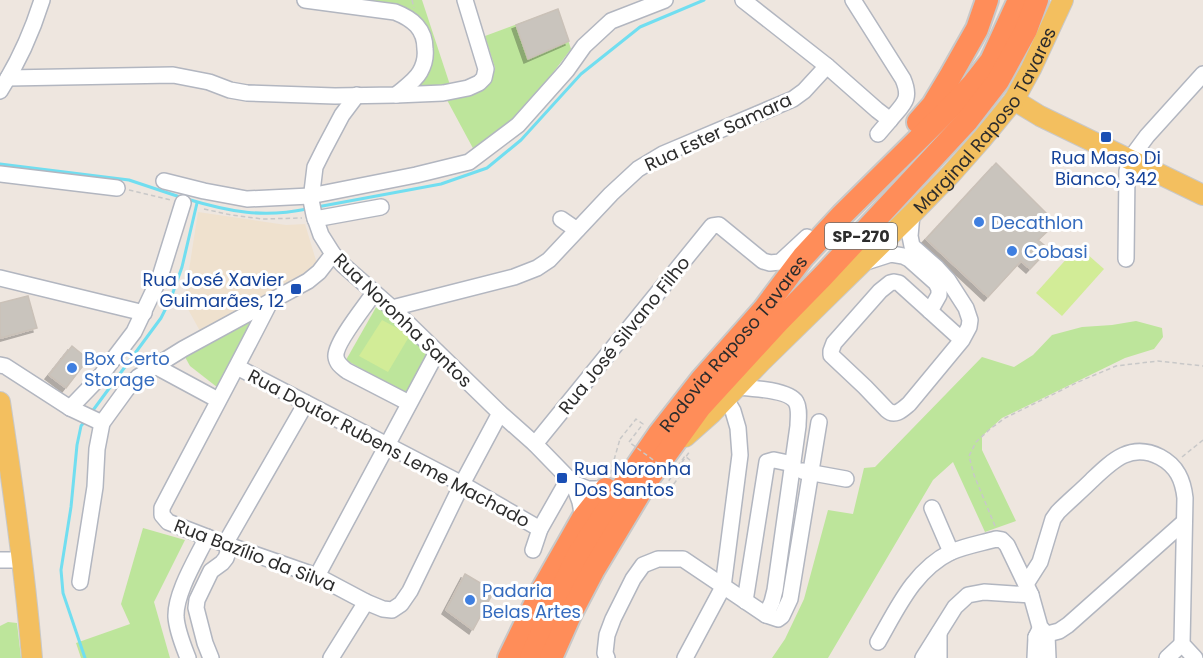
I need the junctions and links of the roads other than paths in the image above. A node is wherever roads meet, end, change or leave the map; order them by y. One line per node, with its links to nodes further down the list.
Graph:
1 (42, 0): 14 (street)
2 (305, 0): 3 (street)
3 (314, 0): 16 (street)
4 (465, 0): 16 (street)
5 (665, 0): 28 (street)
6 (853, 0): 18 (street)
7 (987, 0): 21 (highway)
8 (1019, 0): 21 (highway, Rodovia Raposo Tavares / SP-270)
9 (1037, 0): 58 (highway, Rodovia Raposo Tavares / SP-270)
10 (1063, 0): 17 (main road, Marginal Raposo Tavares)
11 (752, 3): 12 (street)
12 (827, 66): 18 (street); 32 (street, Rua Ester Samara)
13 (1203, 74): 20 (street)
14 (4, 85): 15 (street)
15 (357, 95): 16 (street); 28 (street)
16 (396, 95)
17 (1014, 100): 20 (main road); 30 (main road, Marginal Raposo Tavares)
18 (890, 120): 19 (street)
19 (878, 134)
20 (1130, 159): 26 (main road); 34 (street)
21 (894, 165): 24 (highway, Rodovia Raposo Tavares / SP-270)
22 (0, 174): 25 (street)
23 (164, 181): 28 (street)
24 (874, 183): 55 (highway, Rodovia Raposo Tavares / SP-270); 56 (street, Rua José Silvano Filho)
25 (117, 188)
26 (1203, 195)
27 (183, 203): 41 (street)
28 (312, 207): 29 (street); 33 (street, Rua Noronha Santos)
29 (381, 207)
30 (912, 214): 35 (main road, Marginal Raposo Tavares); 42 (street)
31 (561, 219): 32 (street)
32 (577, 230): 39 (street, Rua Ester Samara)
33 (333, 254): 37 (street, Rua Noronha Santos); 38 (street)
34 (1126, 259)
35 (861, 264): 40 (street); 47 (main road, Marginal Raposo Tavares)
36 (0, 278): 41 (street)
37 (374, 293): 39 (street, Rua Noronha Santos); 51 (street)
38 (270, 302): 45 (street); 46 (street)
39 (392, 308): 43 (street, Rua Noronha Santos)
40 (930, 311): 42 (street); 42 (street)
41 (144, 313): 53 (street)
42 (962, 340)
43 (437, 352): 51 (street); 52 (street, Rua Noronha Santos)
44 (0, 365): 53 (street)
45 (155, 366): 48 (street); 53 (street)
46 (237, 367): 48 (street); 50 (street, Rua Doutor Rubens Leme Machado)
47 (731, 393): 58 (main road, Marginal Raposo Tavares); 59 (street); 77 (street)
48 (218, 400): 69 (street, Rua Bazílio da Silva)
49 (0, 402): 74 (main road)
50 (306, 403): 57 (street, Rua Doutor Rubens Leme Machado); 70 (street)
51 (409, 403): 57 (street)
52 (500, 413): 56 (street, Rua Noronha Santos); 63 (street, Rua Bazílio da Silva)
53 (88, 417): 76 (street)
54 (819, 422): 60 (street)
55 (659, 434): 64 (highway); 91 (highway, Rodovia Raposo Tavares / SP-270)
56 (535, 444): 62 (street, Rua Noronha Santos)
57 (387, 446): 63 (street, Rua Doutor Rubens Leme Machado); 75 (street)
58 (663, 458): 92 (highway, Rodovia Raposo Tavares / SP-270)
59 (792, 467): 60 (street); 80 (street); 81 (street)
60 (812, 473): 61 (street); 81 (street)
61 (846, 479)
62 (571, 481): 64 (street); 66 (street, Rua Noronha Santos); 68 (street)
63 (462, 484): 68 (street, Rua Doutor Rubens Leme Machado); 79 (street, Rua Bazílio da Silva)
64 (605, 489): 66 (highway)
65 (932, 508): 72 (street)
66 (583, 518): 90 (highway)
67 (1184, 522): 78 (street); 83 (street); 85 (street)
68 (540, 529): 71 (street)
69 (207, 537): 70 (street, Rua Bazílio da Silva); 87 (street)
70 (227, 545): 75 (street, Rua Bazílio da Silva); 88 (street)
71 (533, 550)
72 (951, 552): 78 (street); 84 (street)
73 (0, 560): 74 (street)
74 (22, 560): 86 (main road)
75 (317, 576): 79 (street, Rua Bazílio da Silva)
76 (80, 582)
77 (723, 587): 80 (street); 93 (street); 94 (street)
78 (1028, 589): 82 (street); 83 (street)
79 (366, 602): 89 (street)
80 (745, 602): 81 (street)
81 (766, 615)
82 (939, 633): 95 (street); 96 (street)
83 (1041, 633): 97 (street); 98 (street)
84 (878, 642)
85 (1182, 644): 99 (street); 100 (street)
86 (32, 658)
87 (188, 658)
88 (211, 658)
89 (331, 658)
90 (509, 658)
91 (531, 658)
92 (551, 658)
93 (607, 658)
94 (685, 658)
95 (923, 658)
96 (939, 658)
97 (1035, 658)
98 (1048, 658)
99 (1167, 658)
100 (1195, 658)

